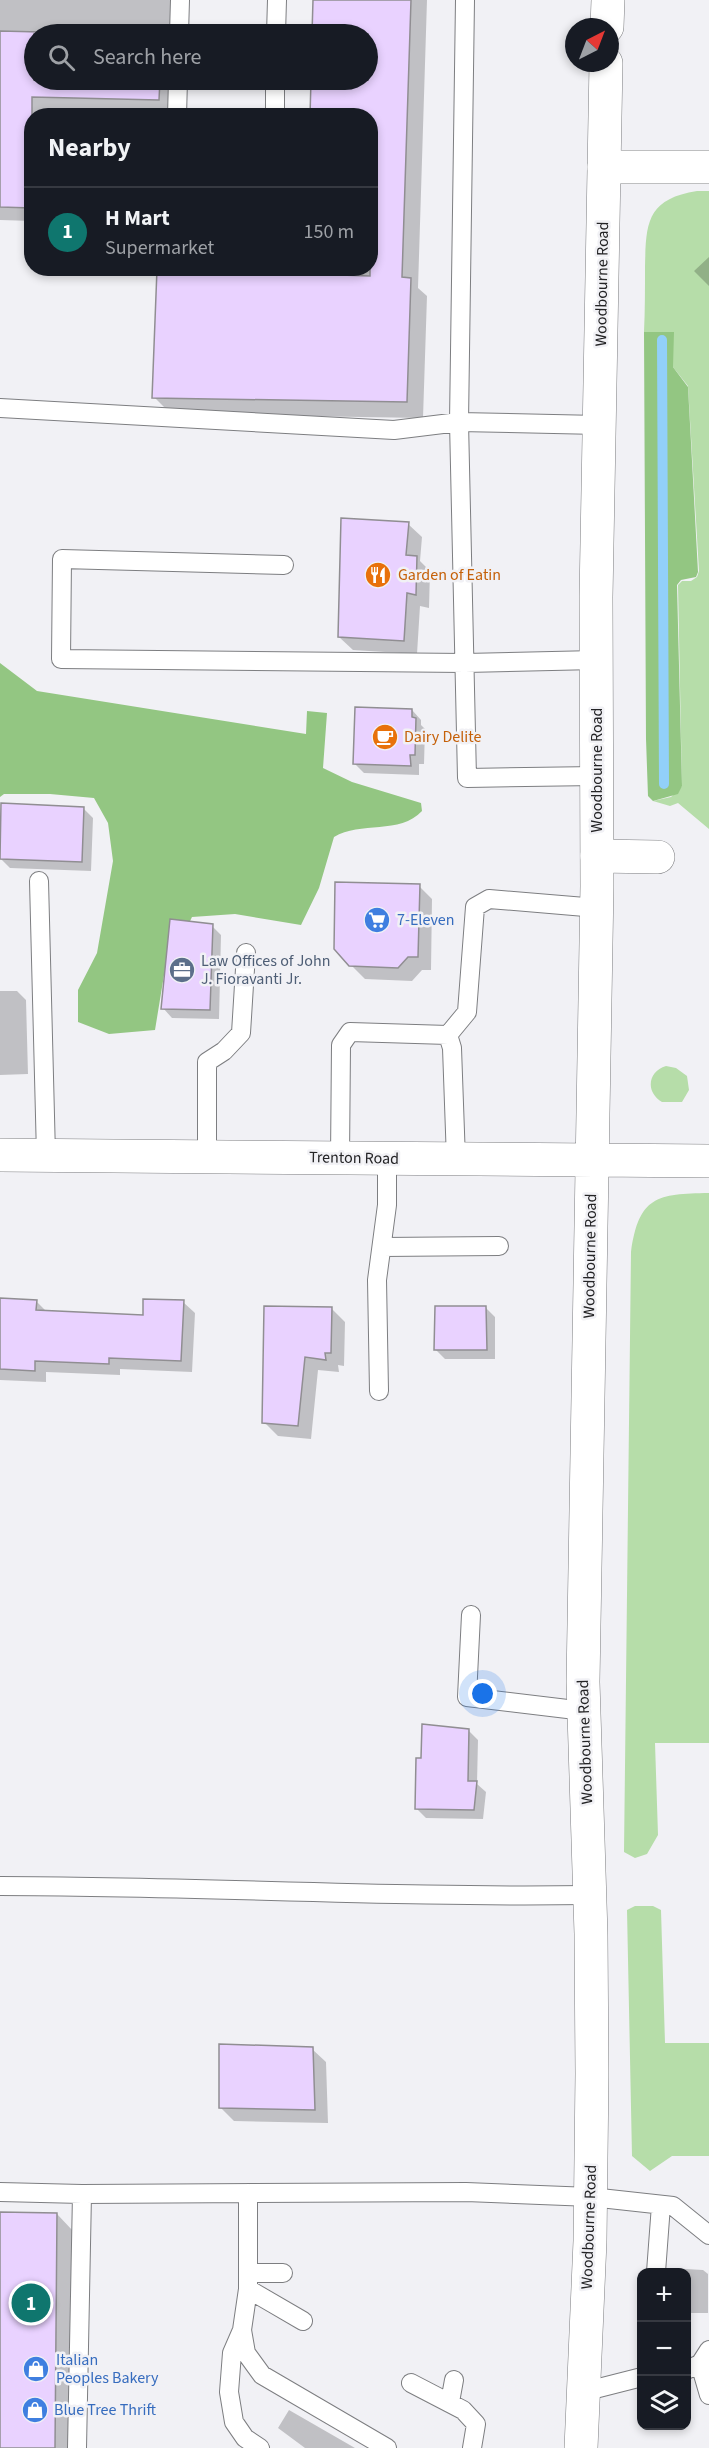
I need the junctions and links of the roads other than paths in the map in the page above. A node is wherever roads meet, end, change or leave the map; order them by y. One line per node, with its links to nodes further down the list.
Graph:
1 (180, 0): 6 (lane)
2 (277, 0): 7 (lane)
3 (465, 0): 16 (lane)
4 (608, 0): 5 (main road)
5 (607, 18)
6 (179, 24)
7 (276, 24)
8 (606, 72): 13 (main road, Woodbourne Road)
9 (178, 90): 11 (lane)
10 (275, 90): 12 (lane)
11 (177, 108)
12 (275, 108)
13 (604, 167): 14 (main road); 17 (main road, Woodbourne Road)
14 (709, 167)
15 (0, 408): 16 (lane)
16 (459, 422): 17 (lane); 20 (lane)
17 (599, 425): 19 (main road, Woodbourne Road)
18 (284, 565): 20 (lane)
19 (596, 660): 20 (lane); 21 (main road, Woodbourne Road)
20 (465, 663): 21 (lane)
21 (596, 776): 22 (main road, Woodbourne Road)
22 (597, 856): 23 (main road); 25 (main road, Woodbourne Road)
23 (658, 857)
24 (39, 881): 29 (lane)
25 (597, 908): 27 (lane); 34 (main road, Woodbourne Road)
26 (246, 953): 30 (lane)
27 (448, 1035): 31 (lane); 33 (lane)
28 (0, 1155): 29 (main road, Trenton Road)
29 (46, 1155): 30 (main road, Trenton Road)
30 (207, 1156): 31 (main road, Trenton Road)
31 (340, 1158): 32 (main road, Trenton Road)
32 (387, 1159): 33 (main road, Trenton Road); 37 (lane)
33 (456, 1160): 34 (main road, Trenton Road)
34 (592, 1161): 35 (main road, Trenton Road); 40 (main road, Woodbourne Road)
35 (709, 1161)
36 (499, 1246): 37 (lane)
37 (382, 1247): 38 (lane)
38 (379, 1391)
39 (471, 1615): 40 (lane)
40 (584, 1711): 42 (main road, Woodbourne Road)
41 (0, 1886): 42 (lane)
42 (590, 1895): 46 (main road, Woodbourne Road)
43 (0, 2192): 45 (lane)
44 (248, 2193): 45 (lane); 46 (lane); 51 (lane)
45 (82, 2194): 61 (lane)
46 (591, 2197): 47 (lane); 58 (main road, Woodbourne Road)
47 (661, 2205): 48 (lane); 49 (lane)
48 (709, 2235)
49 (656, 2268)
50 (283, 2273): 51 (lane)
51 (248, 2281): 52 (lane); 53 (lane)
52 (303, 2321)
53 (242, 2330): 62 (lane); 63 (lane)
54 (699, 2362): 59 (lane)
55 (637, 2378): 58 (lane)
56 (454, 2380): 60 (lane)
57 (411, 2383): 60 (lane)
58 (583, 2392): 65 (main road, Woodbourne Road)
59 (709, 2395)
60 (450, 2402): 64 (lane)
61 (77, 2448)
62 (260, 2448)
63 (387, 2448)
64 (472, 2448)
65 (581, 2448)

